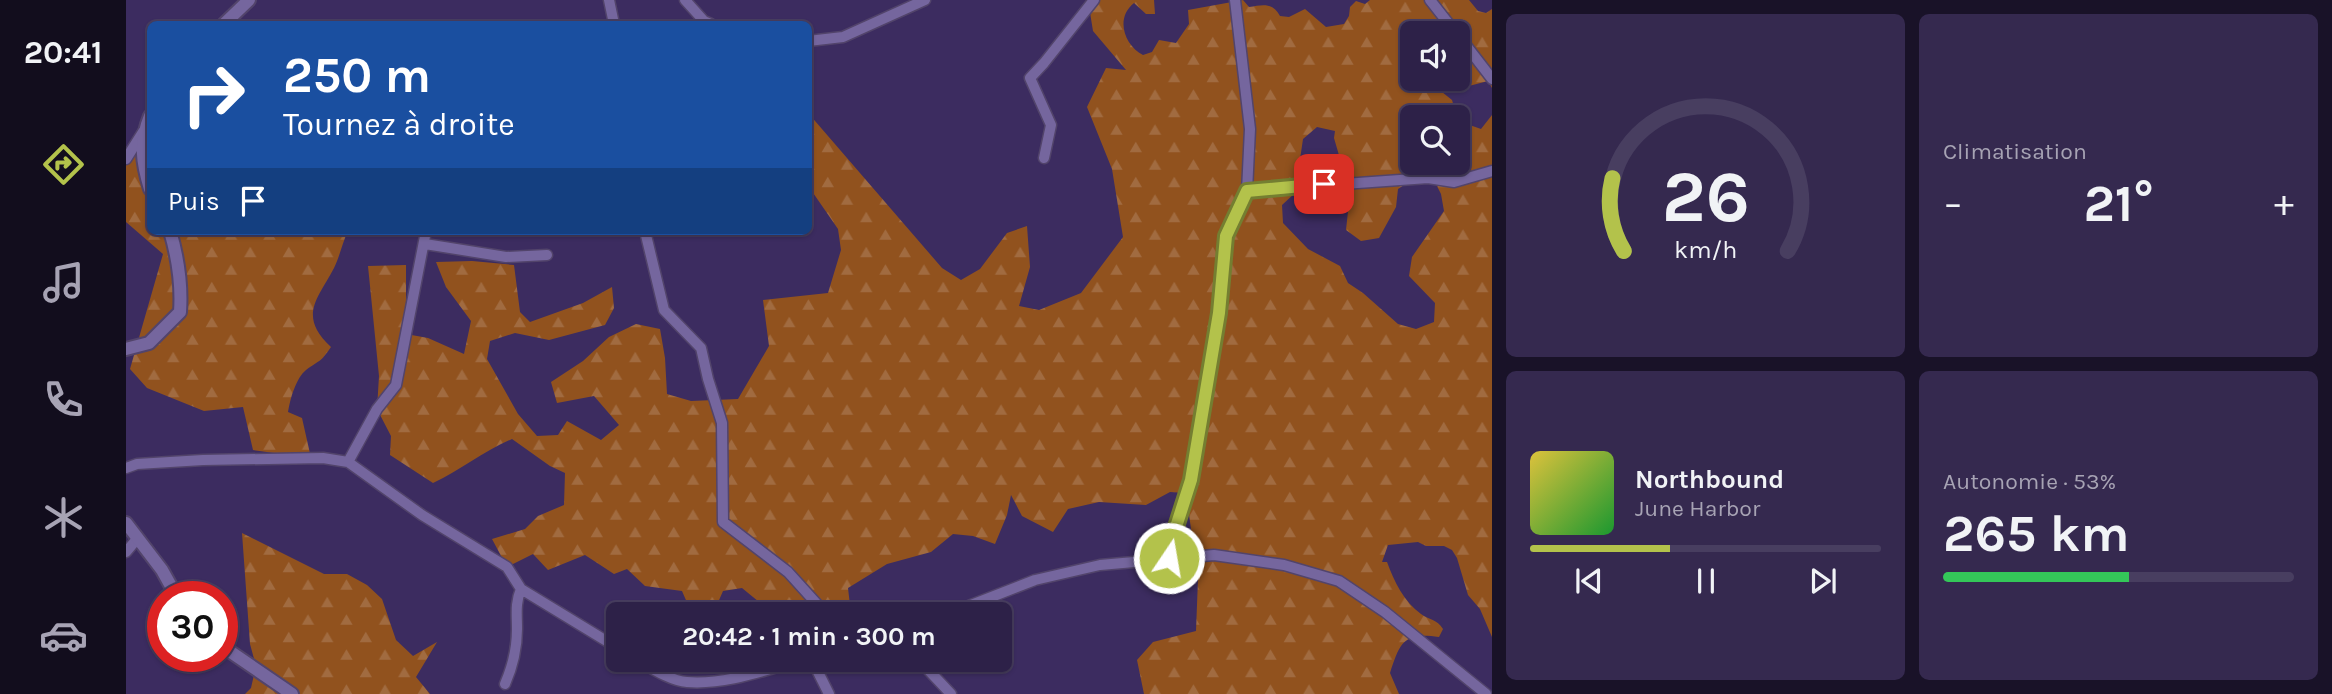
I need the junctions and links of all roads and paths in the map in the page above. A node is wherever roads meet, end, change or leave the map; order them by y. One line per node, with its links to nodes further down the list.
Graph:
1 (249, 0): 8 (street)
2 (609, 0): 9 (street)
3 (685, 0): 10 (street)
4 (925, 0): 12 (street)
5 (1094, 0): 17 (street)
6 (1235, 0): 21 (street)
7 (1430, 0): 11 (street)
8 (227, 21)
9 (613, 21)
10 (704, 21)
11 (1447, 21)
12 (812, 41)
13 (1470, 51): 14 (street)
14 (1492, 79)
15 (147, 124): 16 (street)
16 (145, 129): 18 (street); 20 (street)
17 (1044, 158)
18 (126, 159)
19 (1492, 171): 21 (street)
20 (147, 176)
21 (1247, 191): 33 (street)
22 (171, 235): 27 (street)
23 (426, 235): 25 (street)
24 (646, 235): 36 (street)
25 (425, 244): 26 (street); 28 (street)
26 (547, 255)
27 (126, 349)
28 (348, 462): 29 (street); 35 (street)
29 (126, 468)
30 (126, 523): 31 (street)
31 (137, 539): 32 (street); 34 (street)
32 (126, 552)
33 (1169, 558): 37 (street); 48 (street)
34 (168, 581)
35 (521, 589): 38 (street); 44 (street)
36 (815, 602)
37 (979, 602)
38 (606, 641)
39 (238, 657): 45 (street)
40 (660, 672): 41 (street)
41 (757, 672)
42 (818, 672): 46 (street)
43 (930, 672): 47 (street)
44 (505, 684)
45 (292, 694)
46 (830, 694)
47 (951, 694)
48 (1486, 694)

